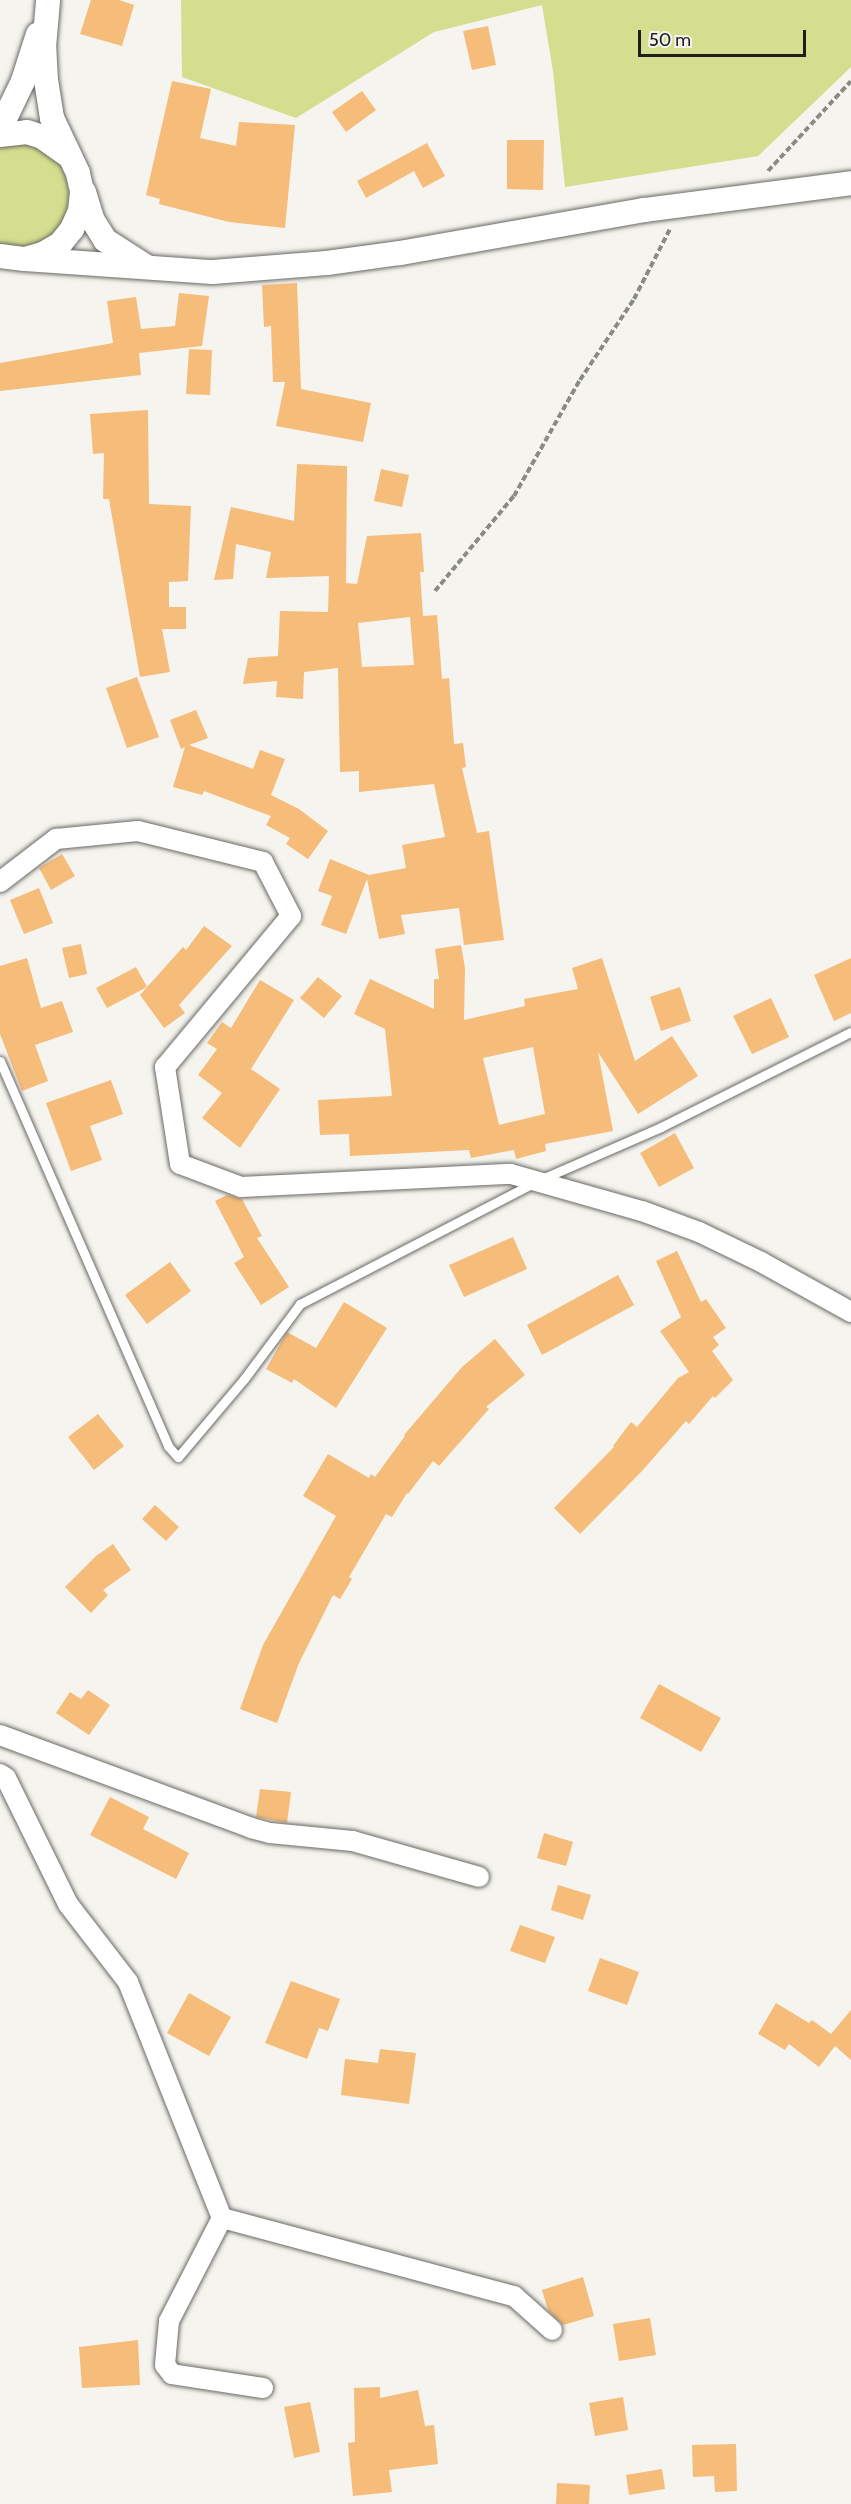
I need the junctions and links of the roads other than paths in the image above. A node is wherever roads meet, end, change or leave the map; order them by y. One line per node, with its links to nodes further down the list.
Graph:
1 (48, 1): 2 (street); 4 (street)
2 (0, 129)
3 (0, 135): 4 (street)
4 (73, 164): 7 (street); 8 (street)
5 (851, 183): 8 (street)
6 (0, 256): 7 (street)
7 (25, 259): 8 (street)
8 (149, 268)
9 (0, 882): 12 (street)
10 (851, 1032): 12 (lane)
11 (0, 1061): 12 (lane)
12 (537, 1181): 13 (street)
13 (851, 1312)
14 (0, 1735): 16 (street)
15 (0, 1774): 17 (street)
16 (479, 1877)
17 (222, 2218): 18 (street); 19 (street)
18 (552, 2330)
19 (263, 2388)

